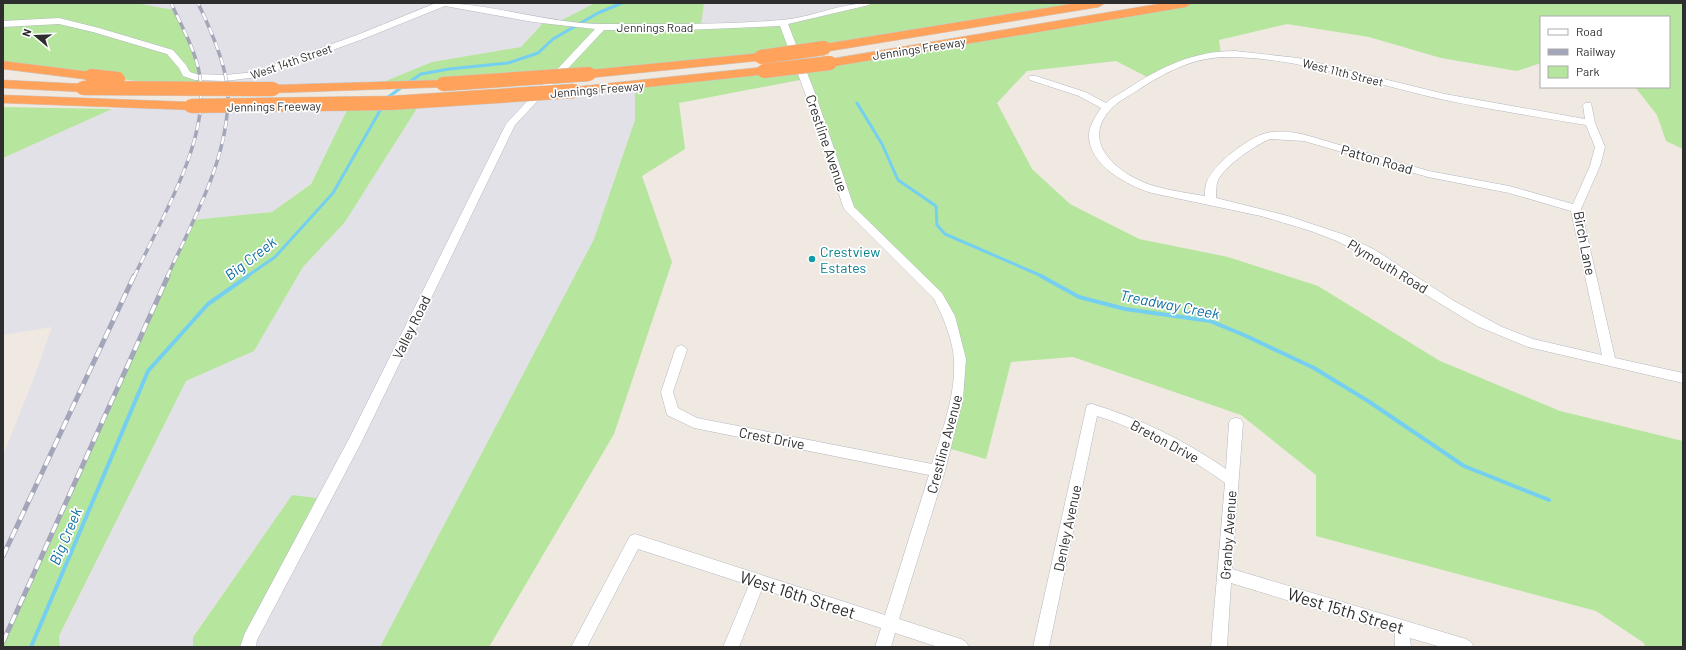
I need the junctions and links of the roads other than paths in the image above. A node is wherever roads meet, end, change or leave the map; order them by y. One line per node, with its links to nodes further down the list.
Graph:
1 (444, 3): 6 (street, West 14th Street); 7 (street, Jennings Road)
2 (866, 3): 5 (street, Jennings Road)
3 (1099, 3): 11 (highway, Jennings Freeway, bridge)
4 (1186, 3): 13 (highway, Jennings Freeway, bridge)
5 (783, 23): 7 (street, Jennings Road); 25 (street, Crestline Avenue)
6 (3, 24)
7 (596, 26): 31 (street, Valley Road)
8 (3, 65): 11 (highway, bridge)
9 (1033, 78): 16 (street)
10 (3, 84): 11 (highway, Jennings Freeway, bridge)
11 (273, 89)
12 (3, 99): 13 (highway)
13 (54, 105): 15 (highway)
14 (1588, 105): 17 (street, Birch Lane)
15 (3, 107)
16 (1107, 107): 17 (street, West 11th Street); 18 (street, Plymouth Road)
17 (1590, 123): 19 (street, Birch Lane)
18 (1210, 201): 19 (street, Patton Road); 21 (street, Plymouth Road)
19 (1576, 209): 21 (street, Birch Lane)
20 (681, 350): 25 (street, Crest Drive)
21 (1610, 362): 22 (street, Plymouth Road)
22 (1683, 378)
23 (1092, 409): 26 (street, Breton Drive); 36 (street, Denley Avenue)
24 (1236, 423): 26 (street, Granby Avenue)
25 (938, 471): 29 (street, Crestline Avenue)
26 (1232, 481): 27 (street, Granby Avenue)
27 (1225, 574): 30 (street, West 15th Street); 37 (street, Granby Avenue)
28 (759, 580): 29 (street, West 16th Street); 32 (street, West 16th Street); 33 (street)
29 (890, 624): 34 (street, Crestline Avenue); 35 (street, West 16th Street)
30 (1402, 628): 38 (street); 39 (street, West 15th Street)
31 (248, 647)
32 (579, 647)
33 (731, 647)
34 (883, 647)
35 (962, 647)
36 (1041, 647)
37 (1219, 647)
38 (1402, 647)
39 (1466, 647)

